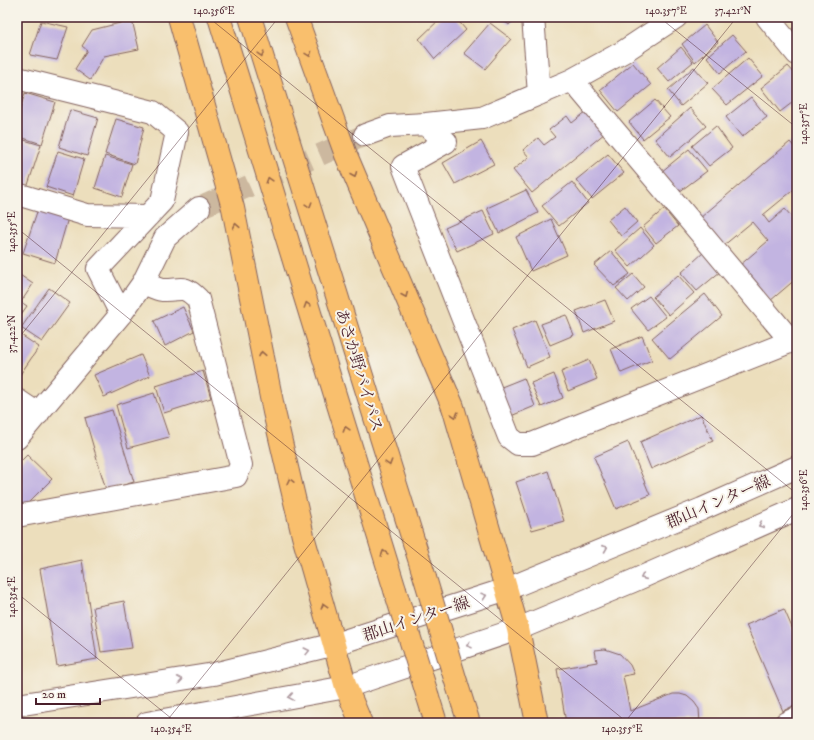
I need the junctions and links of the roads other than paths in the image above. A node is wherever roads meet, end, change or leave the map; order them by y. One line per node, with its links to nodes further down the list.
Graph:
1 (179, 17): 28 (highway, one-way to 1)
2 (219, 17): 34 (highway, あさか野バイパス, one-way to 2, bridge)
3 (250, 17): 35 (highway, あさか野バイパス, one-way to 35, bridge)
4 (296, 17): 26 (highway, one-way to 26)
5 (533, 17): 11 (street)
6 (676, 17): 10 (street)
7 (767, 17): 8 (street)
8 (797, 54)
9 (17, 78): 16 (street)
10 (572, 80): 11 (street); 19 (street)
11 (539, 94): 12 (street)
12 (426, 124): 13 (street); 19 (street)
13 (365, 135)
14 (17, 194): 16 (street)
15 (199, 208): 17 (street)
16 (148, 216): 18 (street)
17 (143, 283): 18 (street); 25 (street)
18 (121, 314): 21 (street)
19 (794, 340)
20 (17, 400): 21 (street)
21 (38, 414): 22 (street)
22 (17, 438)
23 (797, 467): 26 (street, 郡山インター線, one-way to 23)
24 (797, 509): 27 (street, one-way to 27)
25 (17, 516)
26 (507, 588): 27 (highway); 28 (street, 郡山インター線, one-way to 26)
27 (518, 629): 29 (street, one-way to 29); 36 (highway)
28 (335, 644): 29 (highway); 30 (street, 郡山インター線, one-way to 28)
29 (346, 687): 32 (street, one-way to 32); 33 (highway)
30 (17, 705)
31 (797, 718): 37 (street)
32 (147, 723)
33 (362, 723)
34 (436, 723)
35 (469, 723)
36 (537, 723)
37 (786, 723)

